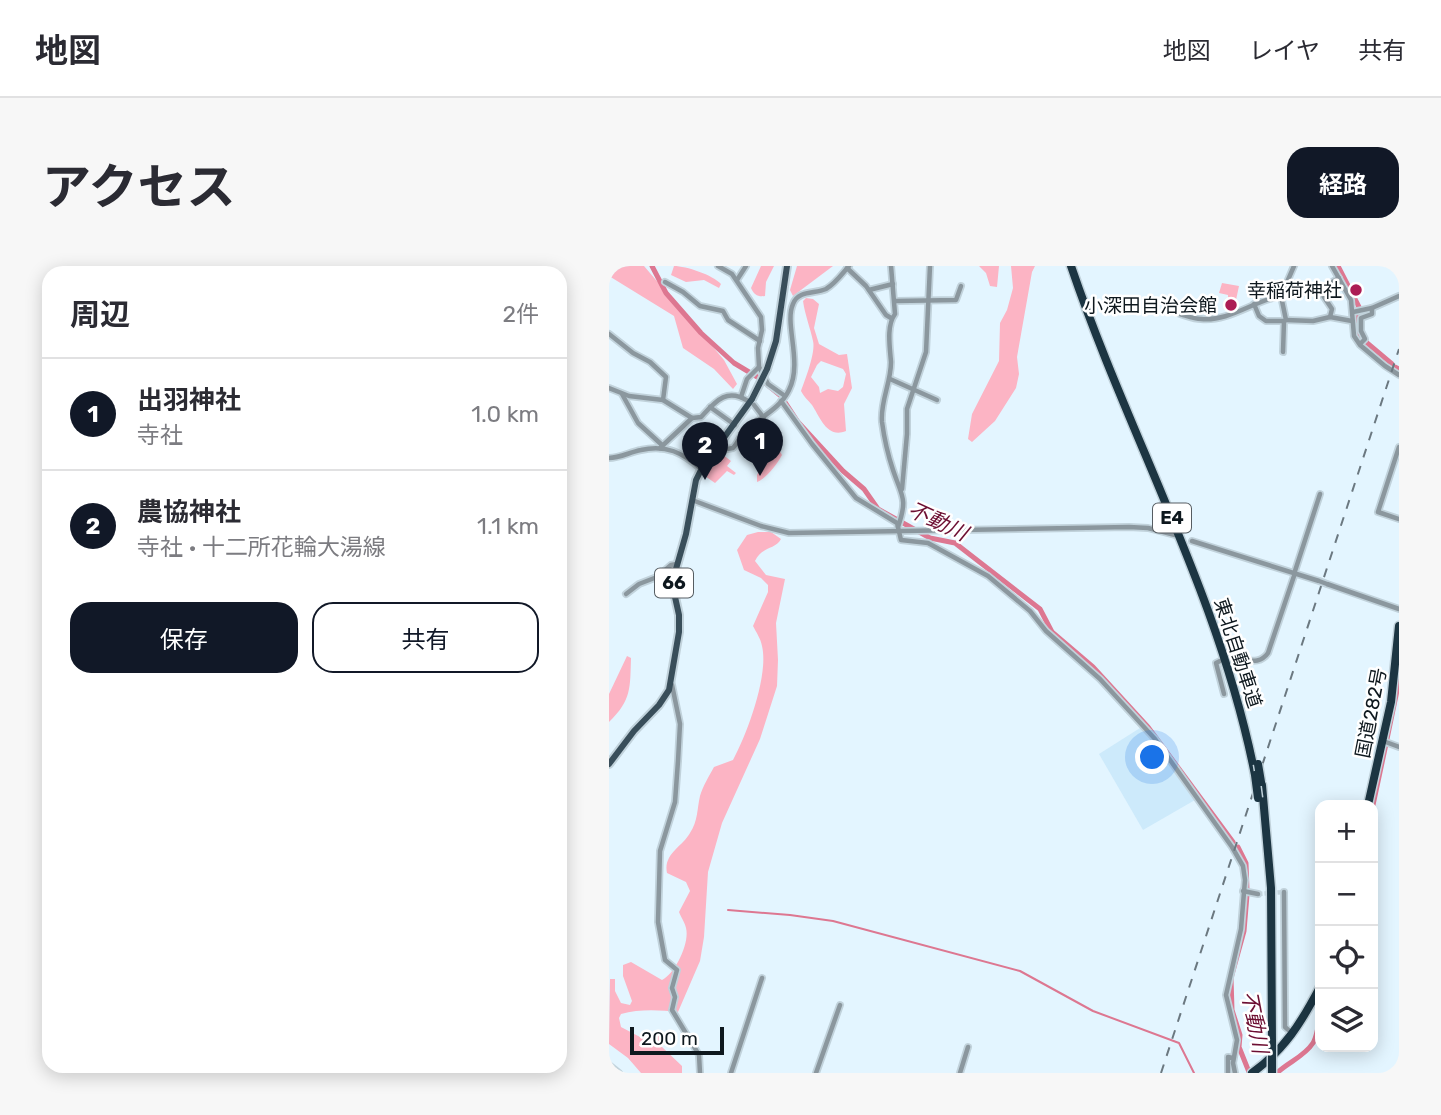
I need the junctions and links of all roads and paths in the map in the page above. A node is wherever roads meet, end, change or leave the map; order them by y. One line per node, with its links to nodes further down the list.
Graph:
1 (718, 266): 12 (street)
2 (746, 266): 12 (street)
3 (787, 266): 22 (main road, 66)
4 (891, 266): 14 (street)
5 (930, 266): 20 (street)
6 (1072, 266): 83 (highway, 東北自動車道 / E4, bridge)
7 (1077, 266): 83 (highway, 東北自動車道 / E4, bridge)
8 (1294, 266): 17 (street)
9 (1332, 266): 11 (street)
10 (848, 267): 16 (street); 24 (street)
11 (1339, 278): 25 (street); 27 (street)
12 (737, 280): 32 (street)
13 (665, 282): 32 (street)
14 (893, 284): 16 (street); 19 (street)
15 (961, 286): 20 (street)
16 (869, 290): 28 (street)
17 (1281, 296): 21 (street); 29 (street)
18 (1399, 296): 23 (street)
19 (895, 301): 20 (street); 28 (street)
20 (928, 301): 41 (street)
21 (1254, 304): 26 (street); 29 (street)
22 (782, 307): 24 (street); 35 (main road, 66)
23 (1372, 307): 25 (street); 33 (street)
24 (792, 311): 44 (street)
25 (1353, 312): 30 (street)
26 (1180, 314)
27 (1330, 317): 29 (street); 30 (street)
28 (891, 318): 39 (street)
29 (1285, 320): 36 (street)
30 (1352, 321): 33 (street)
31 (609, 334): 45 (street)
32 (760, 341): 34 (street)
33 (1360, 344): 38 (street)
34 (758, 348): 35 (street); 37 (street)
35 (774, 352): 47 (main road, 66, bridge)
36 (1283, 352)
37 (759, 368): 43 (street); 44 (street)
38 (1399, 375)
39 (890, 379): 41 (street); 57 (street)
40 (609, 387): 42 (street)
41 (913, 388): 46 (street); 57 (street)
42 (622, 394): 45 (street); 53 (street)
43 (741, 397): 47 (street); 48 (street)
44 (783, 398): 50 (street); 61 (street)
45 (663, 400): 49 (street)
46 (937, 400)
47 (751, 402): 50 (street); 51 (main road, 66)
48 (710, 407): 49 (street); 51 (street)
49 (692, 418): 53 (street)
50 (764, 418): 52 (street)
51 (735, 425): 52 (main road, 66)
52 (721, 444): 56 (main road, 66)
53 (661, 447): 55 (street); 56 (street)
54 (1399, 447): 60 (street)
55 (609, 458)
56 (701, 469): 59 (main road, 66)
57 (902, 489): 61 (street)
58 (1320, 494): 68 (street)
59 (692, 500): 61 (street); 64 (main road, 66)
60 (1399, 519)
61 (897, 531): 62 (street); 76 (street)
62 (1175, 535)
63 (1192, 541): 66 (street, bridge)
64 (677, 564): 65 (street); 70 (main road, 66)
65 (626, 594)
66 (1399, 609)
67 (1399, 626): 72 (highway, 国道282号)
68 (1242, 660)
69 (1220, 662): 71 (street)
70 (671, 682): 74 (main road, 66); 88 (street)
71 (1224, 695)
72 (1382, 740): 73 (street); 75 (highway, 国道282号)
73 (1399, 747)
74 (609, 764)
75 (1369, 800)
76 (1243, 891): 78 (street); 85 (street)
77 (1284, 892): 82 (street)
78 (1258, 894)
79 (762, 978): 89 (street)
80 (1319, 989): 82 (highway)
81 (840, 1005): 90 (street)
82 (1293, 1034): 94 (highway)
83 (1269, 1046): 95 (highway, 東北自動車道 / E4, bridge)
84 (968, 1047): 91 (street)
85 (1233, 1058): 92 (street); 93 (street)
86 (609, 1065): 87 (street)
87 (619, 1073)
88 (700, 1073)
89 (731, 1073)
90 (816, 1073)
91 (960, 1073)
92 (1229, 1073)
93 (1235, 1073)
94 (1252, 1073)
95 (1269, 1073)

